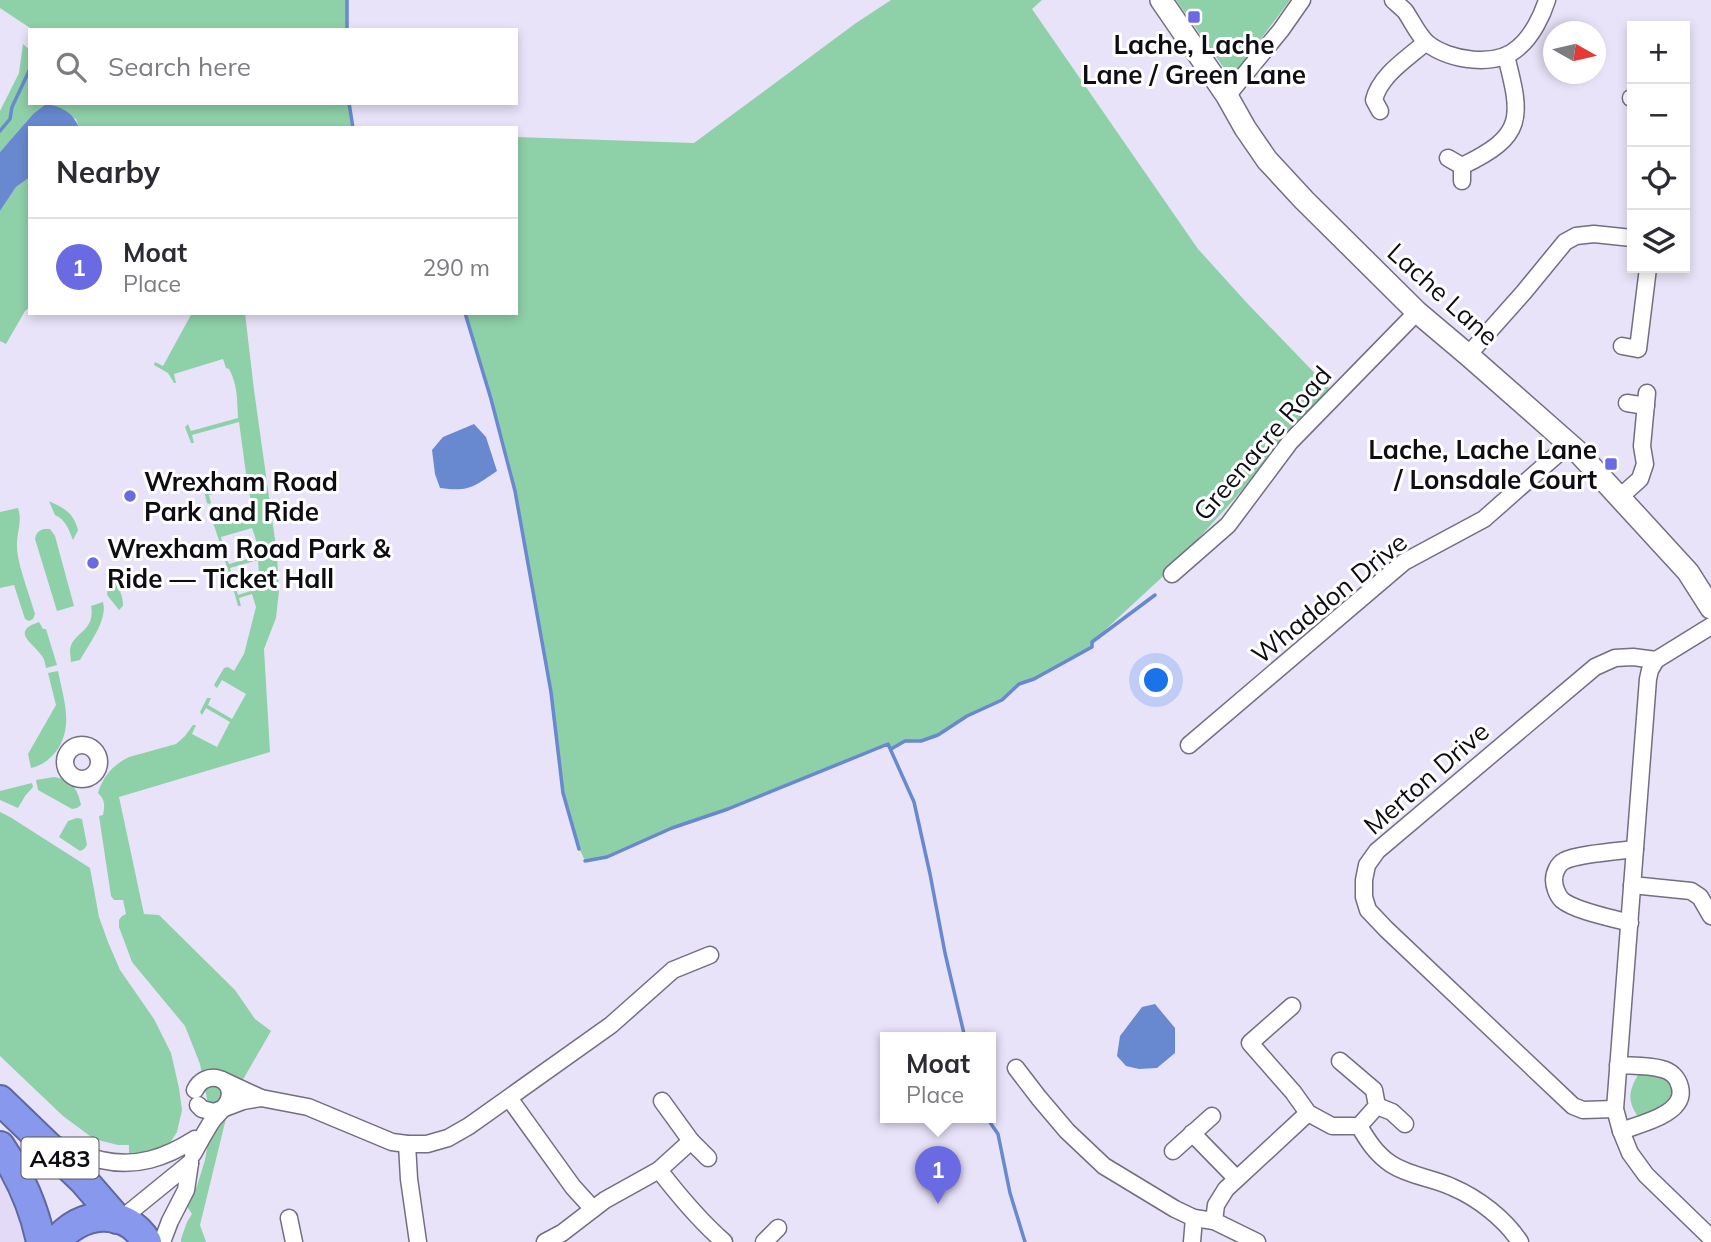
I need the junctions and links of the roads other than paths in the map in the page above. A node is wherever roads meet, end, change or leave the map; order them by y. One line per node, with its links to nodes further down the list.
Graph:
1 (1161, 0): 7 (street, Lache Lane)
2 (1302, 0): 7 (street)
3 (1393, 0): 5 (street)
4 (1547, 0): 6 (street)
5 (1426, 42): 6 (street); 8 (street)
6 (1506, 56): 9 (street)
7 (1227, 96): 12 (street, Lache Lane)
8 (1372, 103)
9 (1457, 168)
10 (1627, 237): 14 (street)
11 (1647, 273): 13 (street)
12 (1417, 312): 14 (street, Lache Lane); 18 (street, Greenacre Road)
13 (1622, 346)
14 (1468, 355): 16 (street, Lache Lane)
15 (1627, 403): 17 (street)
16 (1569, 444): 17 (street, Lache Lane); 22 (street, Whaddon Drive)
17 (1620, 497): 19 (street, Lache Lane)
18 (1172, 574)
19 (1711, 608)
20 (1711, 626): 21 (street)
21 (1656, 660): 23 (street); 39 (street, Merton Drive)
22 (1189, 745)
23 (1635, 849): 24 (street); 26 (street)
24 (1632, 885): 25 (street); 26 (street)
25 (1711, 916)
26 (1630, 923): 30 (street)
27 (710, 955): 34 (street)
28 (1292, 1006): 40 (street)
29 (1340, 1061): 37 (street)
30 (1618, 1065): 39 (street); 44 (street)
31 (1016, 1068): 56 (street)
32 (222, 1080): 33 (street); 38 (street); 38 (street)
33 (261, 1098): 38 (street); 48 (street)
34 (509, 1098): 48 (street); 54 (street)
35 (0, 1100): 46 (highway, A483)
36 (662, 1101): 47 (street)
37 (1377, 1106): 42 (street); 43 (street)
38 (225, 1107): 46 (street)
39 (1615, 1109): 44 (street)
40 (1308, 1113): 43 (street); 53 (street)
41 (1212, 1116): 45 (street)
42 (1405, 1124)
43 (1359, 1126): 73 (street)
44 (1621, 1131): 61 (street)
45 (1192, 1133): 50 (street); 53 (street)
46 (41, 1140): 57 (highway, A483)
47 (691, 1141): 51 (street); 52 (street)
48 (407, 1144): 67 (street)
49 (0, 1146): 62 (highway, A483)
50 (1173, 1151)
51 (708, 1158)
52 (659, 1170): 54 (street); 69 (street)
53 (1236, 1178): 58 (street)
54 (593, 1209): 60 (street)
55 (289, 1218): 66 (street)
56 (1194, 1218): 58 (street); 71 (street)
57 (119, 1220): 63 (highway); 64 (highway); 65 (street)
58 (1214, 1221): 72 (street)
59 (778, 1227): 70 (street)
60 (565, 1237): 68 (street)
61 (1711, 1238)
62 (41, 1242)
63 (56, 1242)
64 (147, 1242)
65 (162, 1242)
66 (294, 1242)
67 (418, 1242)
68 (545, 1242)
69 (724, 1242)
70 (764, 1242)
71 (1192, 1242)
72 (1257, 1242)
73 (1520, 1242)

